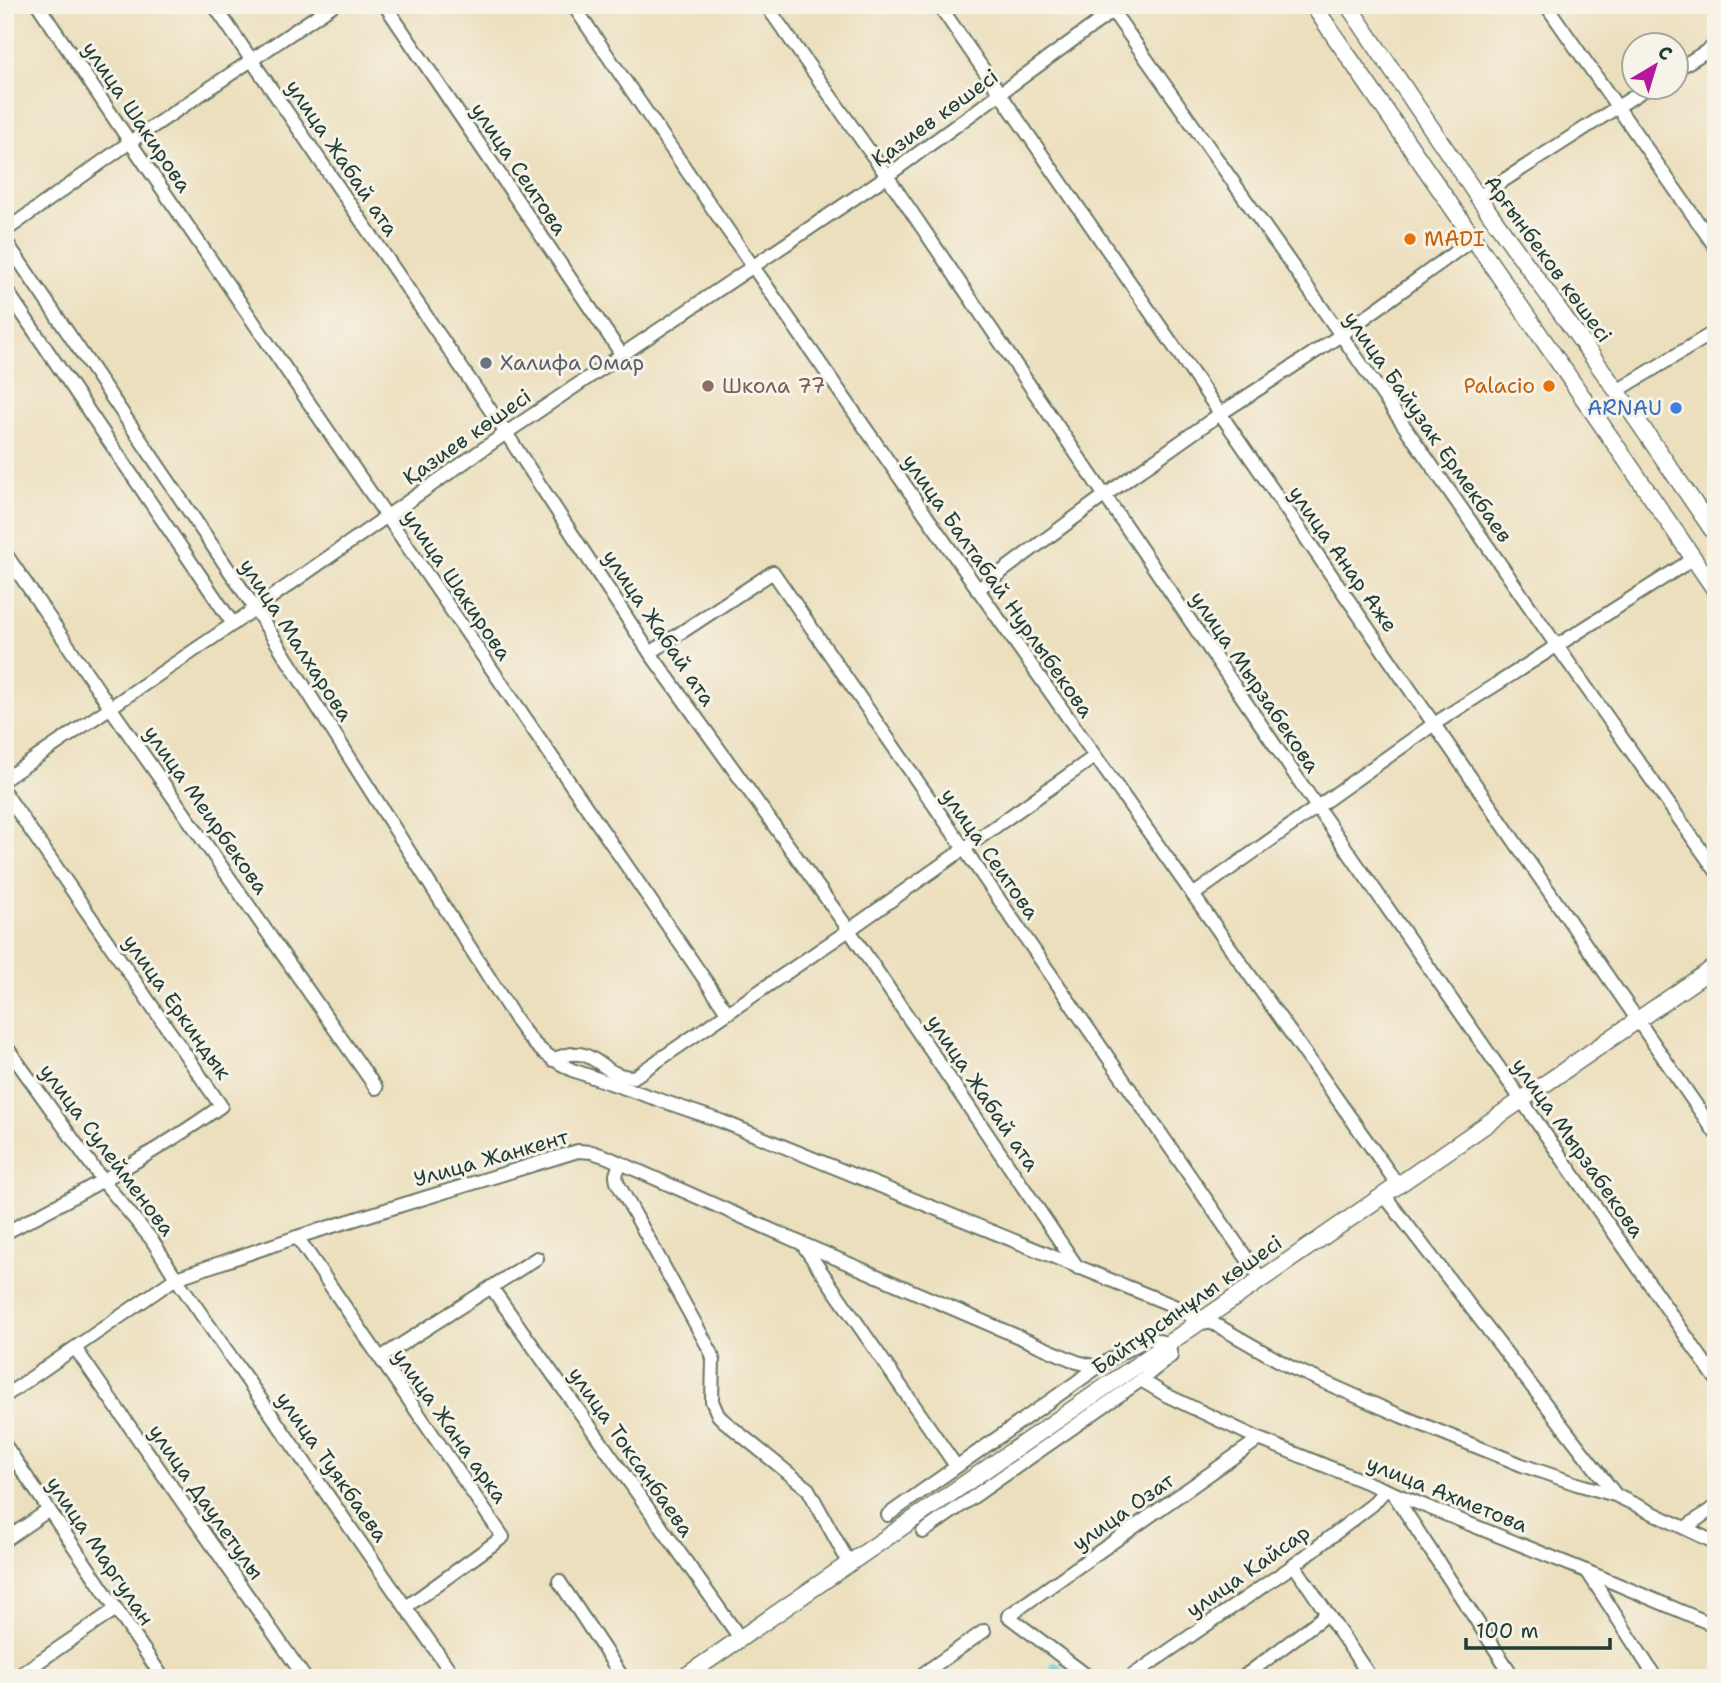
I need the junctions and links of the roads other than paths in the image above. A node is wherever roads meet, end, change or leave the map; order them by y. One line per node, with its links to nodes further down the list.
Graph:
1 (38, 5): 18 (street, улица Шакирова)
2 (214, 5): 13 (street, улица Жабай ата)
3 (333, 5): 13 (street)
4 (385, 5): 29 (street, улица Сеитова)
5 (573, 5): 25 (street, улица Балтабай Нурлыбекова)
6 (766, 5): 19 (street, улица Мырзабекова)
7 (939, 5): 15 (street, улица Анар Аже)
8 (1313, 5): 22 (main road)
9 (1348, 5): 20 (main road, Арғынбеков көшесі)
10 (1546, 5): 17 (street)
11 (1114, 7): 15 (street, Қазиев көшесі); 28 (street, улица Байузак Ермекбаев)
12 (1716, 45): 14 (street)
13 (252, 60): 18 (street); 32 (street, улица Жабай ата)
14 (1690, 61)
15 (1000, 95): 19 (street, Қазиев көшесі); 31 (street, улица Анар Аже)
16 (1624, 102): 17 (street)
17 (1617, 106): 20 (street); 24 (street)
18 (130, 142): 21 (street); 34 (street, улица Шакирова)
19 (887, 176): 25 (street, Қазиев көшесі); 33 (street, улица Мырзабекова)
20 (1478, 197): 30 (main road, Арғынбеков көшесі)
21 (5, 231)
22 (1474, 239): 28 (street); 37 (main road)
23 (5, 240): 40 (street, улица Малхарова)
24 (1716, 248)
25 (752, 267): 29 (street, Қазиев көшесі); 38 (street, улица Балтабай Нурлыбекова)
26 (5, 288): 41 (street)
27 (1716, 331): 30 (street)
28 (1341, 335): 31 (street); 42 (street, улица Байузак Ермекбаев)
29 (622, 355): 32 (street, Қазиев көшесі)
30 (1617, 391): 35 (main road, Арғынбеков көшесі)
31 (1220, 414): 33 (street); 45 (street, улица Анар Аже)
32 (506, 433): 34 (street, Қазиев көшесі); 43 (street, улица Жабай ата)
33 (1104, 496): 38 (street); 49 (street, улица Мырзабекова)
34 (386, 516): 40 (street, Қазиев көшесі); 55 (street, улица Шакирова)
35 (1716, 535)
36 (5, 553): 44 (street, улица Меирбекова)
37 (1693, 559): 39 (main road); 42 (street)
38 (977, 590): 46 (street, улица Балтабай Нурлыбекова)
39 (1716, 591)
40 (254, 607): 41 (street, Қазиев көшесі); 58 (street, улица Малхарова)
41 (233, 624): 44 (street, Қазиев көшесі)
42 (1557, 646): 45 (street); 51 (street, улица Байузак Ермекбаев)
43 (650, 653): 50 (street, улица Сеитова); 53 (street, улица Жабай ата)
44 (110, 707): 47 (street, Қазиев көшесі); 59 (street, улица Меирбекова)
45 (1434, 724): 49 (street); 56 (street, улица Анар Аже)
46 (1094, 757): 50 (street); 52 (street, улица Балтабай Нурлыбекова)
47 (5, 779)
48 (5, 793): 63 (street, улица Еркиндык)
49 (1317, 807): 52 (street); 60 (street, улица Мырзабекова)
50 (963, 849): 53 (street); 72 (street, улица Сеитова)
51 (1716, 871)
52 (1192, 895): 64 (street, улица Балтабай Нурлыбекова)
53 (849, 930): 55 (street); 70 (street, улица Жабай ата)
54 (1716, 966): 56 (main road, Байтұрсынұлы көшесі)
55 (727, 1013): 58 (street)
56 (1637, 1021): 60 (main road, Байтұрсынұлы көшесі); 61 (street, улица Анар Аже)
57 (5, 1045): 63 (street, улица Сулейменова)
58 (553, 1060): 70 (street, улица Малхарова)
59 (376, 1088)
60 (1521, 1100): 64 (main road, Байтұрсынұлы көшесі); 79 (street, улица Мырзабекова)
61 (1716, 1134)
62 (620, 1163): 67 (street, Улица Жанкент); 68 (street, Улица Жанкент); 94 (street)
63 (103, 1181): 66 (street, улица Еркиндык); 71 (street, улица Сулейменова)
64 (1398, 1185): 65 (main road, Байтұрсынұлы көшесі)
65 (1384, 1195): 72 (main road, Байтұрсынұлы көшесі); 86 (street)
66 (5, 1233)
67 (297, 1237): 71 (street, Улица Жанкент); 77 (street, улица Жана арка)
68 (803, 1244): 78 (street, Улица Жанкент); 84 (street)
69 (537, 1258): 73 (street)
70 (1078, 1268): 74 (street, улица Малхарова)
71 (176, 1278): 76 (street, Улица Жанкент); 98 (street, улица Туякбаева)
72 (1261, 1279): 74 (main road, Байтұрсынұлы көшесі)
73 (491, 1287): 77 (street); 103 (street, улица Токсанбаева)
74 (1199, 1322): 75 (main road, Байтұрсынұлы көшесі); 86 (street, улица Малхарова)
75 (1168, 1344): 78 (street); 80 (street); 94 (main road, Байтұрсынұлы көшесі)
76 (75, 1348): 81 (street, Улица Жанкент); 106 (street, улица Даулетулы)
77 (380, 1358): 98 (street, улица Жана арка)
78 (1098, 1367): 84 (street)
79 (1716, 1379)
80 (1141, 1380): 82 (street, улица Ахметова); 91 (street)
81 (5, 1396)
82 (1259, 1439): 85 (street, улица Ахметова); 111 (street, улица Озат)
83 (5, 1445): 88 (street, улица Маргулан)
84 (956, 1466): 89 (street)
85 (1389, 1491): 95 (street, улица Кайсар); 96 (street, улица Ахметова); 115 (street)
86 (1615, 1495): 90 (street, улица Малхарова)
87 (1716, 1506): 90 (street)
88 (49, 1510): 92 (street); 99 (street, улица Маргулан)
89 (888, 1515)
90 (1685, 1528): 93 (street, улица Малхарова)
91 (923, 1532)
92 (5, 1540)
93 (1716, 1543)
94 (849, 1563): 103 (main road, Байтұрсынұлы көшесі)
95 (1294, 1565): 100 (street); 112 (street, улица Кайсар)
96 (1587, 1571): 101 (street, улица Ахметова); 116 (street)
97 (559, 1581): 108 (street)
98 (406, 1607): 107 (street, улица Туякбаева)
99 (116, 1609): 104 (street); 105 (street, улица Маргулан)
100 (1327, 1614): 113 (street); 114 (street)
101 (1716, 1626)
102 (984, 1631): 110 (street)
103 (740, 1638): 109 (main road, Байтұрсынұлы көшесі)
104 (15, 1678)
105 (163, 1678)
106 (305, 1678)
107 (455, 1678)
108 (623, 1678)
109 (683, 1678)
110 (917, 1678)
111 (1090, 1678)
112 (1129, 1678)
113 (1242, 1678)
114 (1371, 1678)
115 (1514, 1678)
116 (1656, 1678)

